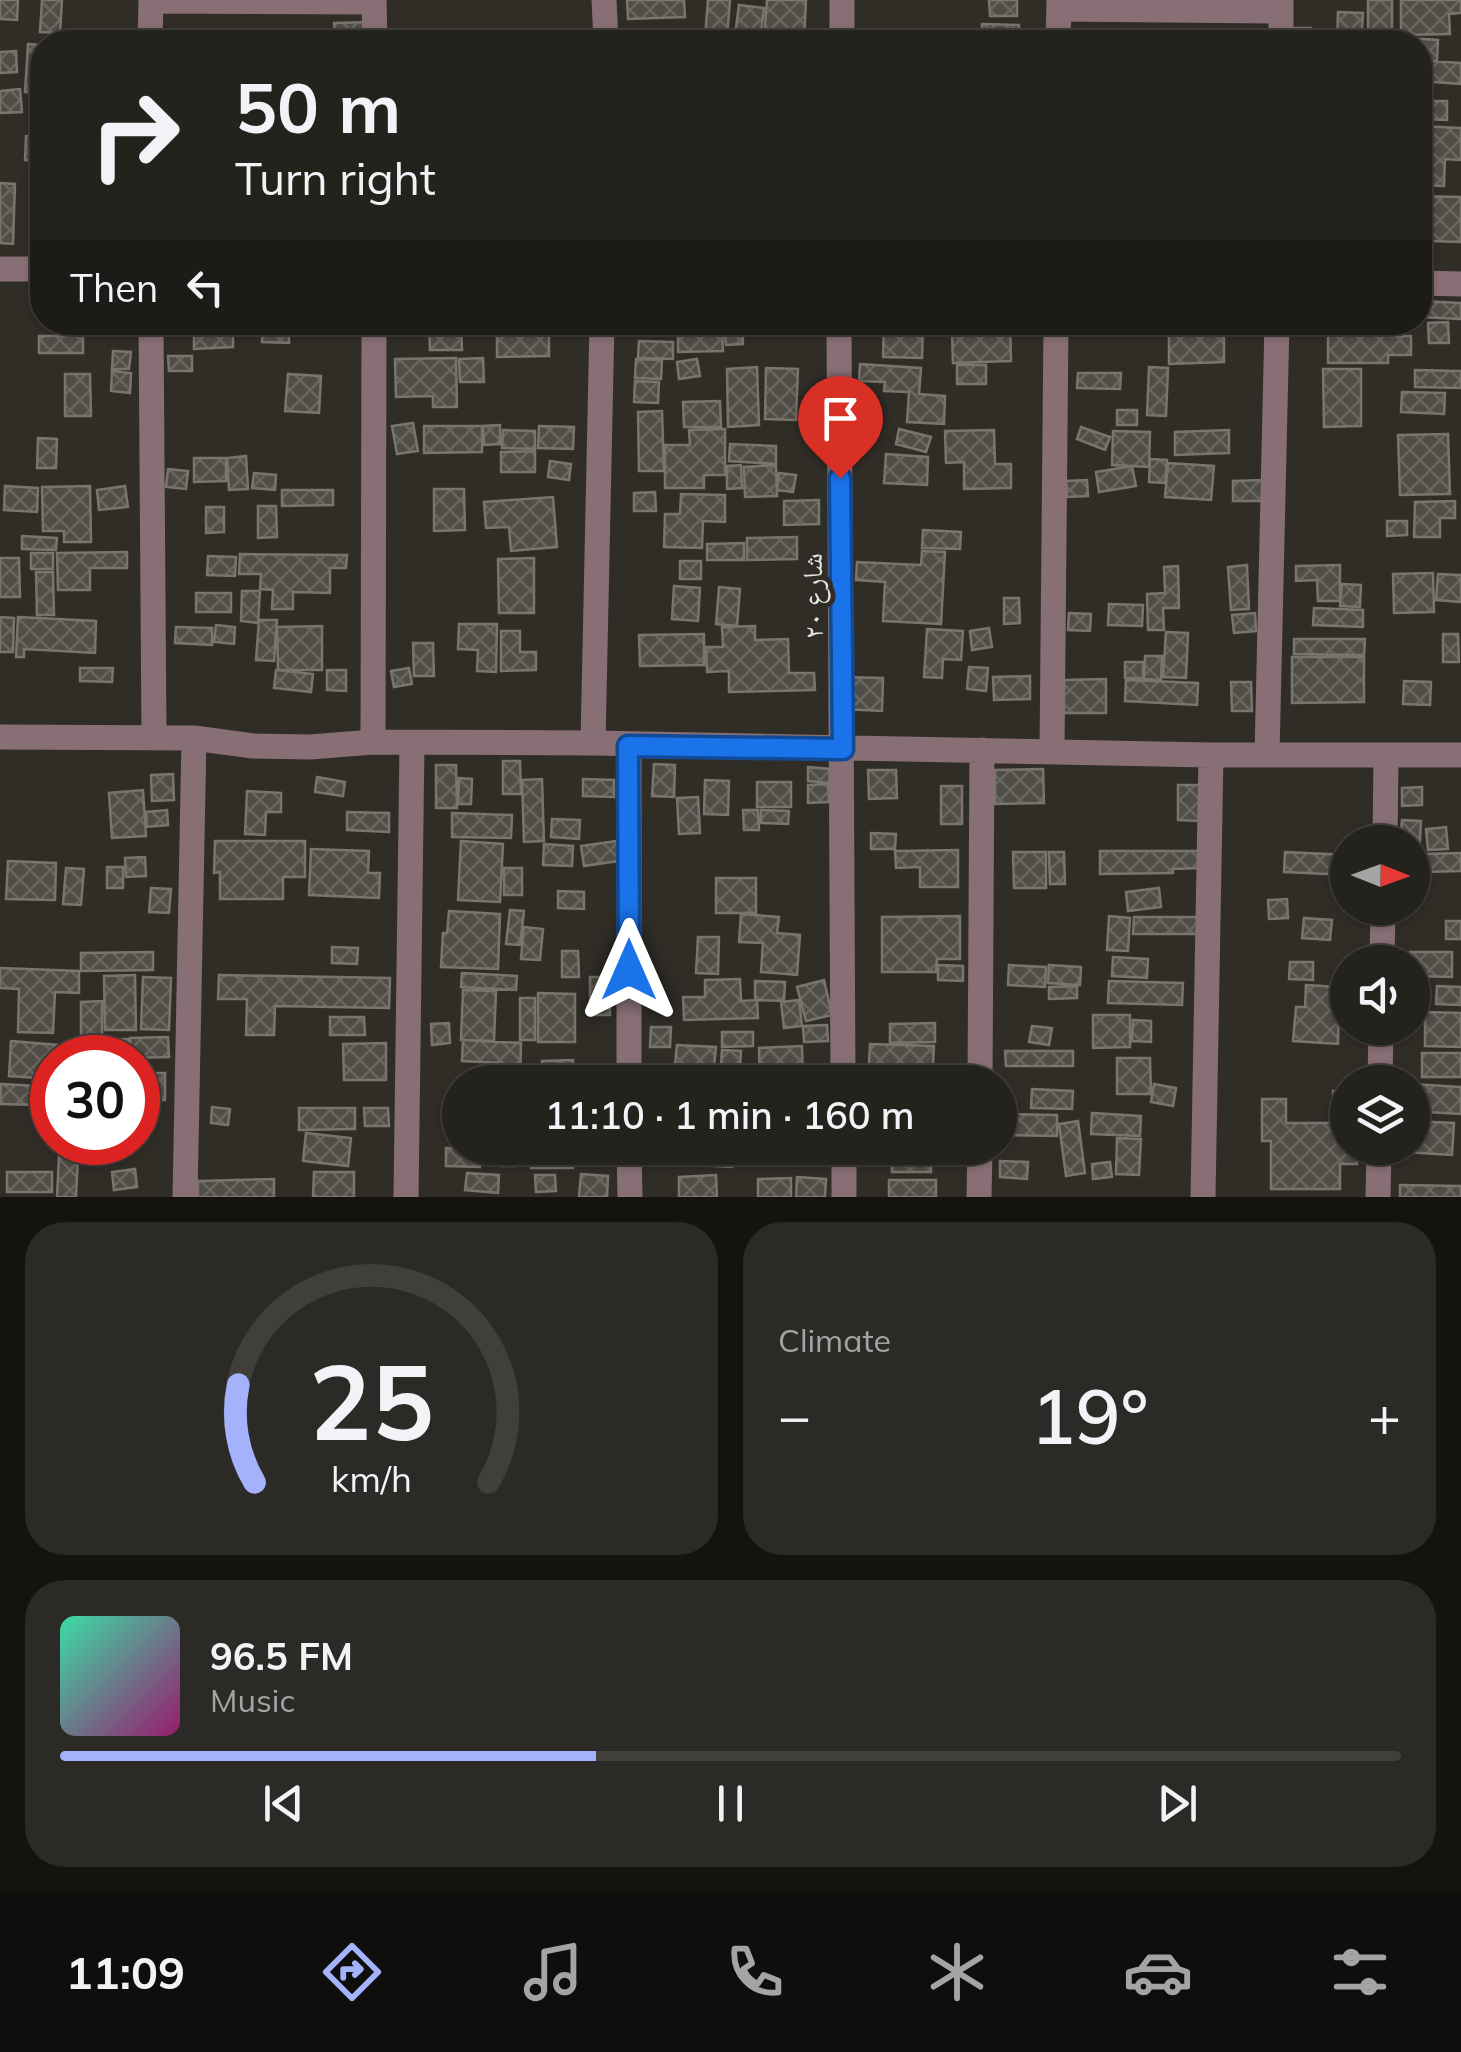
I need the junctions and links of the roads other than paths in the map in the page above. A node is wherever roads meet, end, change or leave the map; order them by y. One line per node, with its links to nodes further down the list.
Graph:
1 (604, 0): 9 (street)
2 (842, 0): 10 (street)
3 (150, 1): 4 (street); 7 (street)
4 (374, 1): 8 (street)
5 (1059, 4): 6 (street); 11 (street)
6 (1281, 5): 12 (street)
7 (150, 30)
8 (375, 30)
9 (605, 30)
10 (842, 30)
11 (1058, 30)
12 (1280, 30)
13 (0, 268): 14 (street)
14 (30, 269)
15 (1432, 283): 16 (street)
16 (1461, 284)
17 (151, 335): 24 (street)
18 (374, 335): 26 (street)
19 (602, 335): 28 (street)
20 (839, 335): 30 (street, شارع ٢٠)
21 (1056, 335): 32 (street)
22 (1277, 335): 34 (street)
23 (0, 737): 24 (street)
24 (154, 737): 25 (street)
25 (194, 738): 26 (street); 45 (street)
26 (372, 742): 27 (street)
27 (412, 742): 28 (street); 46 (street)
28 (594, 744): 29 (street)
29 (628, 746): 30 (street); 38 (street)
30 (843, 749): 31 (street); 39 (street, شارع ٢٠)
31 (982, 750): 32 (street); 40 (street)
32 (1052, 751): 33 (street)
33 (1211, 755): 34 (street); 50 (street)
34 (1267, 755): 36 (street)
35 (1461, 755): 36 (street)
36 (1386, 756): 37 (street)
37 (1384, 825)
38 (629, 1065)
39 (844, 1065)
40 (980, 1065)
41 (630, 1165): 47 (street)
42 (844, 1165): 48 (street)
43 (980, 1165): 49 (street)
44 (1379, 1165): 51 (street)
45 (185, 1197)
46 (406, 1197)
47 (630, 1197)
48 (844, 1197)
49 (980, 1197)
50 (1203, 1197)
51 (1378, 1197)

